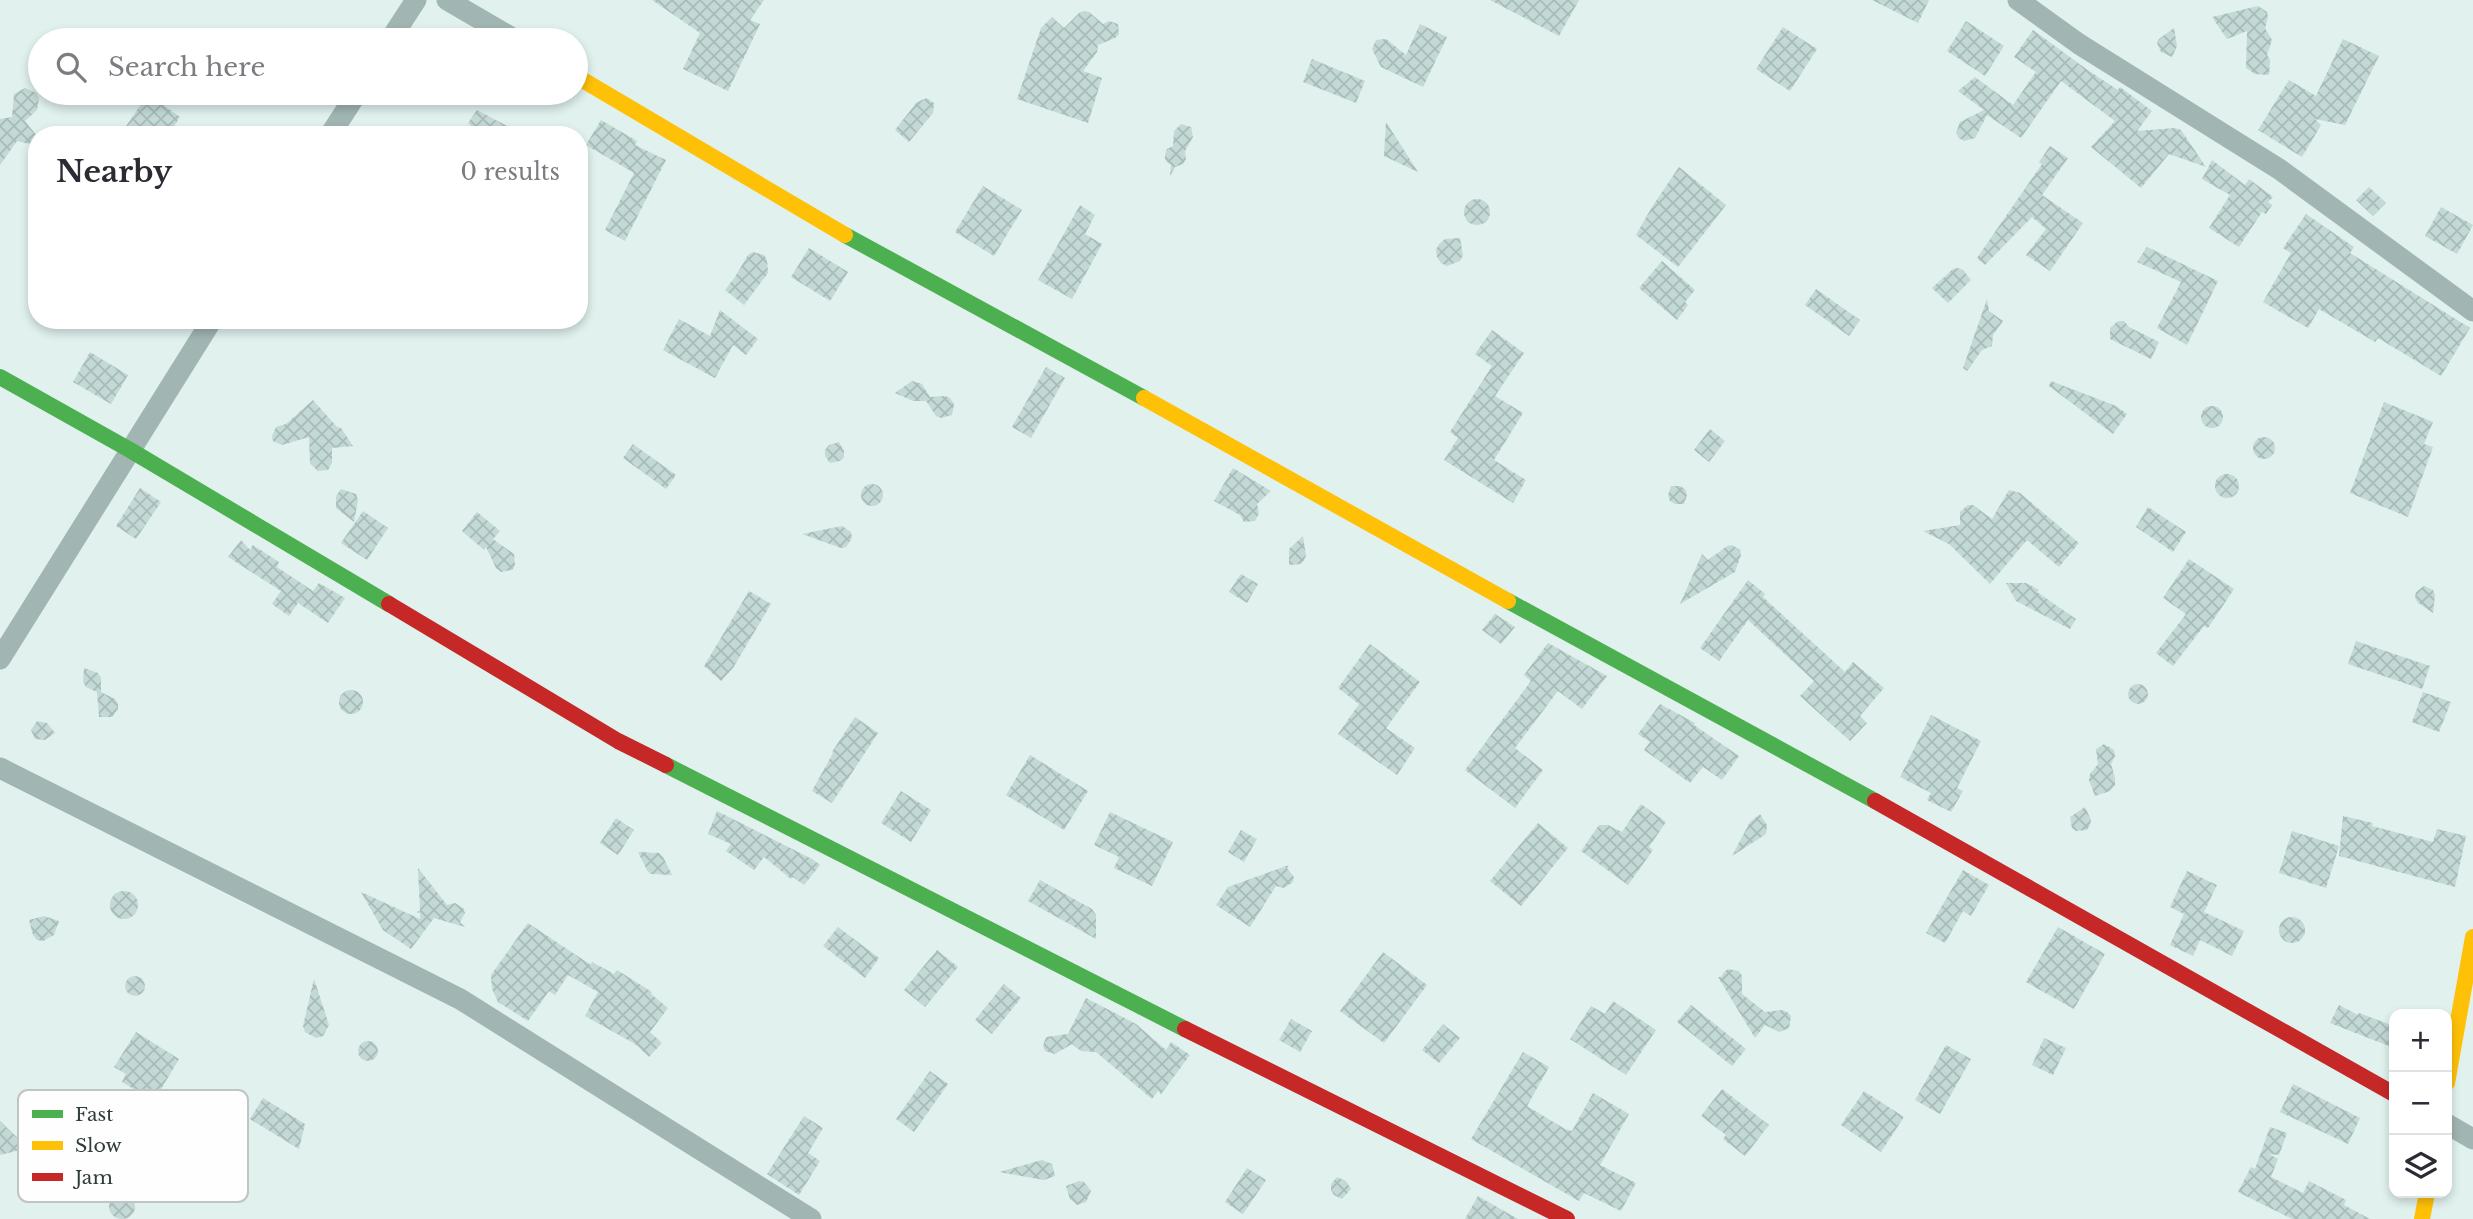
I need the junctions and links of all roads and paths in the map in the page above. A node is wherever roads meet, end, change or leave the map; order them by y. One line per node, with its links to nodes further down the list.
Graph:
1 (416, 0): 4 (street)
2 (447, 0): 5 (street)
3 (2018, 0): 9 (street)
4 (398, 28)
5 (495, 28)
6 (588, 83): 17 (main road)
7 (349, 105): 8 (street)
8 (336, 126)
9 (2473, 311)
10 (206, 329): 12 (street)
11 (0, 377): 12 (main road)
12 (130, 450): 13 (street); 22 (main road)
13 (0, 660)
14 (0, 768): 21 (street)
15 (2473, 937): 16 (main road)
16 (2449, 1072)
17 (2389, 1091)
18 (2452, 1127): 19 (street)
19 (2473, 1139)
20 (2426, 1198): 23 (main road)
21 (811, 1219)
22 (1567, 1219)
23 (2423, 1219)

